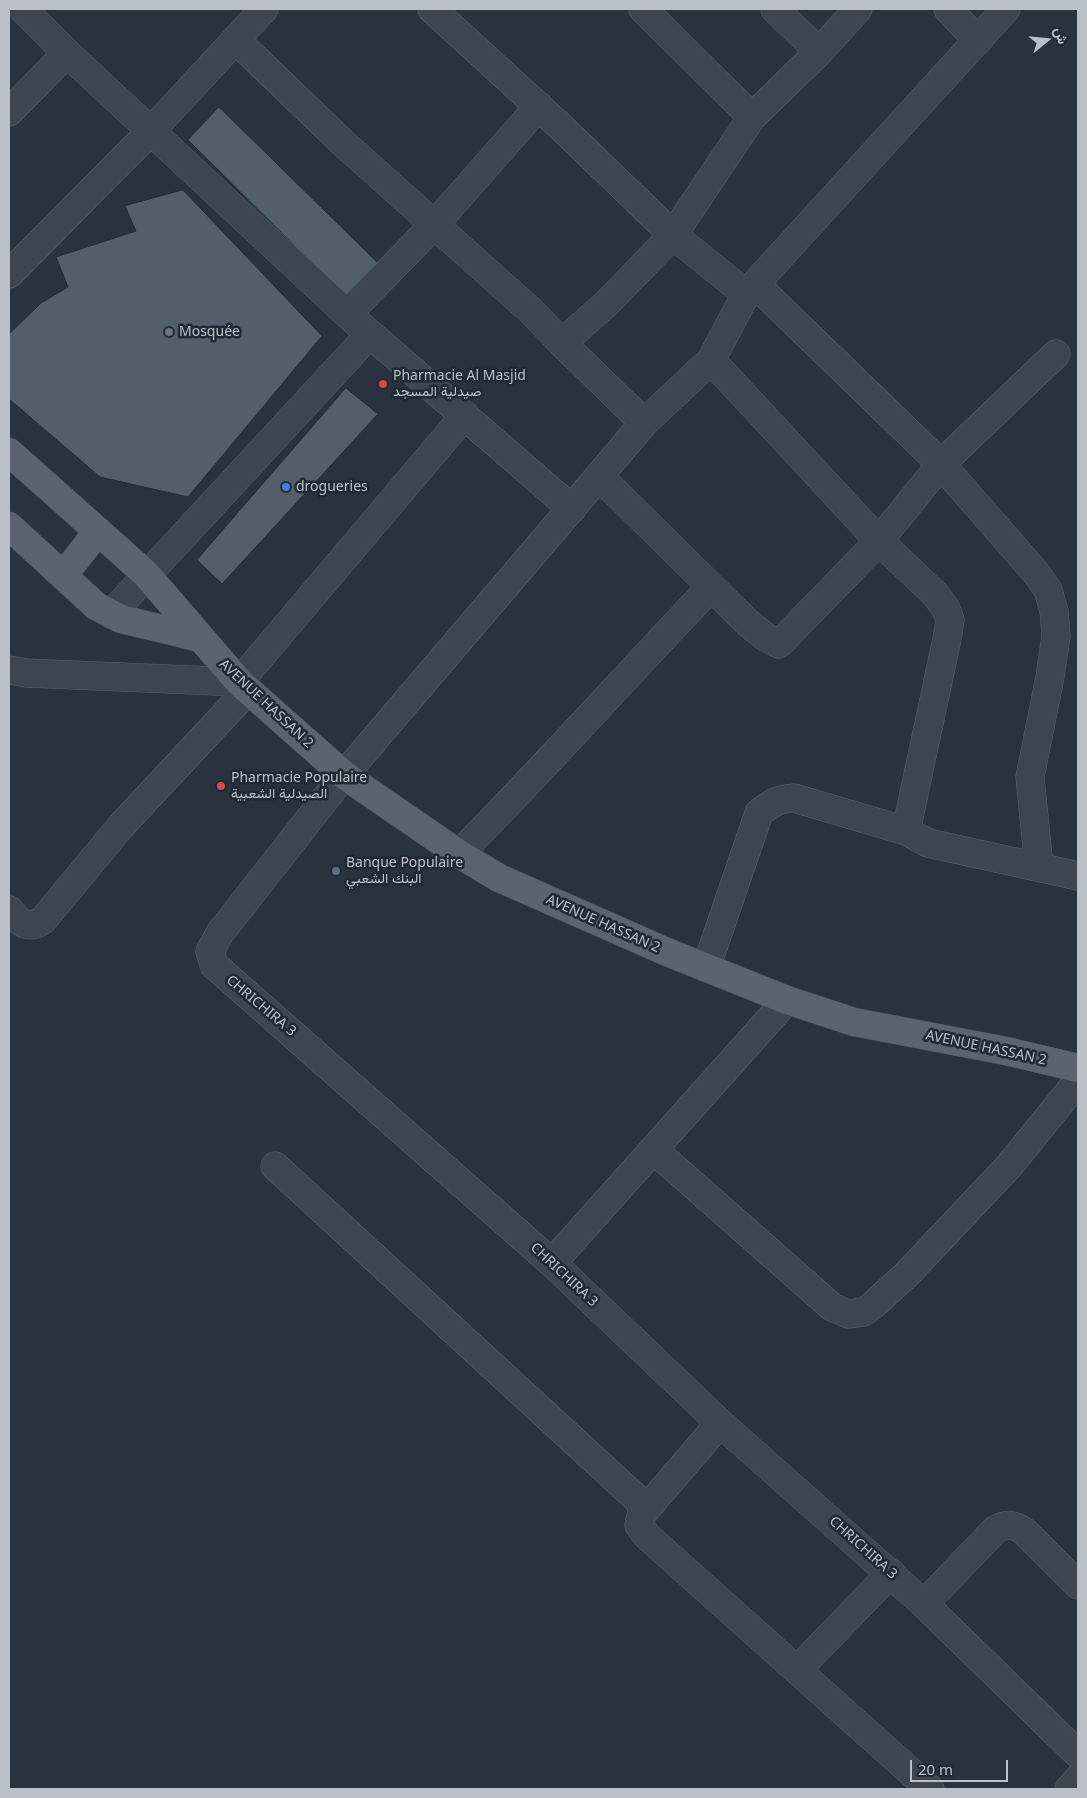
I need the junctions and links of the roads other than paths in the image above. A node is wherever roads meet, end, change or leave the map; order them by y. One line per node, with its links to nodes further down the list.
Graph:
1 (23, 9): 12 (street)
2 (264, 9): 9 (street)
3 (432, 9): 13 (street)
4 (644, 9): 15 (street)
5 (775, 9): 11 (street)
6 (858, 9): 11 (street)
7 (948, 9): 10 (street)
8 (1006, 9): 10 (street)
9 (236, 40): 16 (street); 17 (street)
10 (978, 41): 20 (street)
11 (819, 52): 15 (street)
12 (67, 53): 14 (street); 16 (street)
13 (539, 106): 17 (street); 18 (street)
14 (9, 112)
15 (752, 117): 18 (street)
16 (152, 130): 19 (street); 21 (street)
17 (435, 224): 21 (street); 23 (street)
18 (672, 235): 20 (street); 23 (street)
19 (9, 274)
20 (750, 289): 25 (street); 29 (street)
21 (347, 314): 22 (street)
22 (370, 334): 26 (street); 35 (street)
23 (562, 343): 27 (street)
24 (1056, 354): 29 (street)
25 (711, 360): 27 (street); 34 (street)
26 (465, 415): 31 (street); 41 (street)
27 (644, 423): 30 (street)
28 (9, 452): 33 (main road, AVENUE HASSAN 2)
29 (940, 464): 34 (street); 45 (street)
30 (598, 476): 31 (street); 37 (street)
31 (572, 508): 42 (street)
32 (9, 526): 36 (main road)
33 (98, 531): 35 (main road, AVENUE HASSAN 2); 36 (main road)
34 (879, 541): 37 (street); 43 (street)
35 (146, 574): 38 (street); 39 (main road, AVENUE HASSAN 2)
36 (63, 576): 38 (main road)
37 (711, 587): 44 (street)
38 (111, 614): 39 (main road)
39 (200, 638): 41 (main road, AVENUE HASSAN 2)
40 (9, 670): 41 (street)
41 (243, 686): 42 (main road, AVENUE HASSAN 2); 47 (street)
42 (344, 775): 44 (main road, AVENUE HASSAN 2); 54 (street, CHRICHIRA 3)
43 (906, 832): 45 (street); 48 (street)
44 (459, 854): 48 (main road, AVENUE HASSAN 2)
45 (1038, 866): 46 (street)
46 (1078, 876)
47 (9, 910)
48 (706, 968): 49 (main road, AVENUE HASSAN 2)
49 (787, 1000): 50 (main road, AVENUE HASSAN 2); 52 (street)
50 (1078, 1068)
51 (1078, 1081): 52 (street)
52 (655, 1151): 54 (street)
53 (275, 1166): 56 (street)
54 (552, 1263): 55 (street, CHRICHIRA 3)
55 (720, 1423): 56 (street); 57 (street, CHRICHIRA 3)
56 (647, 1508): 60 (street)
57 (890, 1574): 59 (street, CHRICHIRA 3); 60 (street)
58 (1078, 1585): 59 (street)
59 (924, 1604): 61 (street, CHRICHIRA 3)
60 (798, 1670): 63 (street)
61 (1078, 1754)
62 (1078, 1779): 64 (street)
63 (930, 1789)
64 (1069, 1789)

